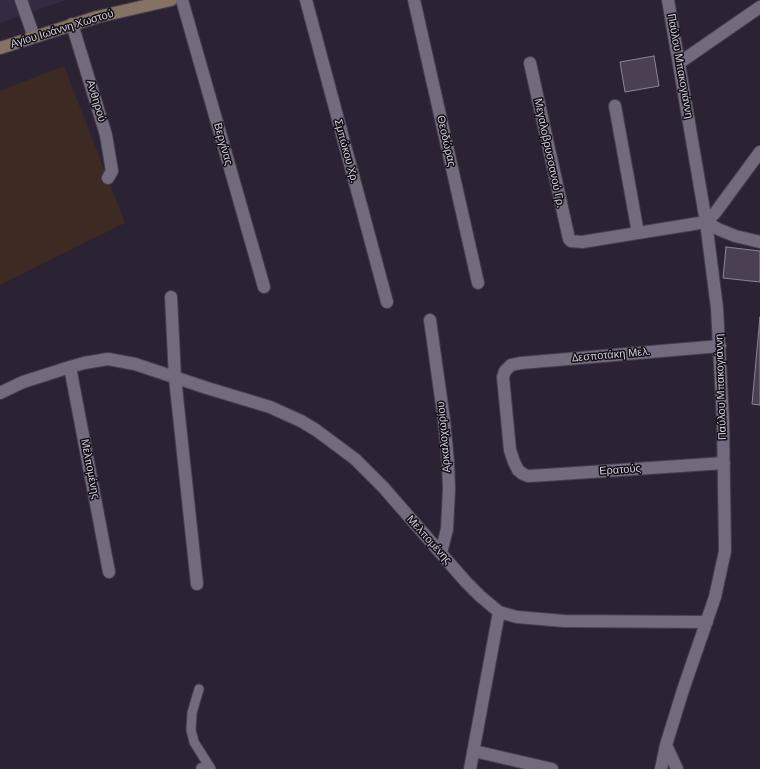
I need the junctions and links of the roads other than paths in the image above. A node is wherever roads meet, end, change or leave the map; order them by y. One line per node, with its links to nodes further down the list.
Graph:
1 (21, 0): 9 (street)
2 (171, 0): 8 (street, Αγίου Ιωάννη Χωστού)
3 (182, 0): 20 (street, Βεργίνας)
4 (306, 0): 22 (street, Σμπώκου Χρ.)
5 (414, 0): 19 (street, Θεοδώρας)
6 (668, 0): 12 (street, Παύλου Μπακογιάννη)
7 (760, 7): 12 (street)
8 (72, 24): 9 (street, Αγίου Ιωάννη Χωστού); 15 (street, Ανθηρού)
9 (34, 37): 10 (street, Αγίου Ιωάννη Χωστού)
10 (0, 48)
11 (530, 63): 17 (street, Μεγαλοβρυσσανού Γρ.)
12 (679, 63): 16 (street, Παύλου Μπακογιάννη)
13 (615, 106): 17 (street)
14 (760, 152): 16 (street)
15 (108, 178)
16 (706, 222): 17 (street); 18 (street); 24 (street, Παύλου Μπακογιάννη)
17 (638, 233)
18 (760, 242)
19 (478, 283)
20 (264, 288)
21 (172, 297): 26 (street)
22 (387, 302)
23 (430, 320): 30 (street, Αρκαλοχωρίου)
24 (720, 346): 28 (street, Παύλου Μπακογιάννη); 29 (street, Δεσποτάκη Μελ.)
25 (70, 367): 26 (street, Μελπομένης); 27 (street, Μελπομένης); 31 (street, Μελπομένης)
26 (175, 378): 30 (street, Μελπομένης); 32 (street)
27 (0, 393)
28 (724, 464): 29 (street, Ερατούς); 34 (street, Παύλου Μπακογιάννη)
29 (518, 470)
30 (441, 553): 33 (street, Μελπομένης)
31 (109, 572)
32 (198, 584)
33 (499, 612): 34 (street, Μελπομένης); 37 (street)
34 (707, 622): 36 (street, Παύλου Μπακογιάννη)
35 (198, 689): 38 (lane)
36 (666, 745): 41 (street, Παύλου Μπακογιάννη); 42 (street)
37 (474, 752): 39 (street); 40 (street)
38 (211, 769)
39 (470, 769)
40 (552, 769)
41 (661, 769)
42 (677, 769)

